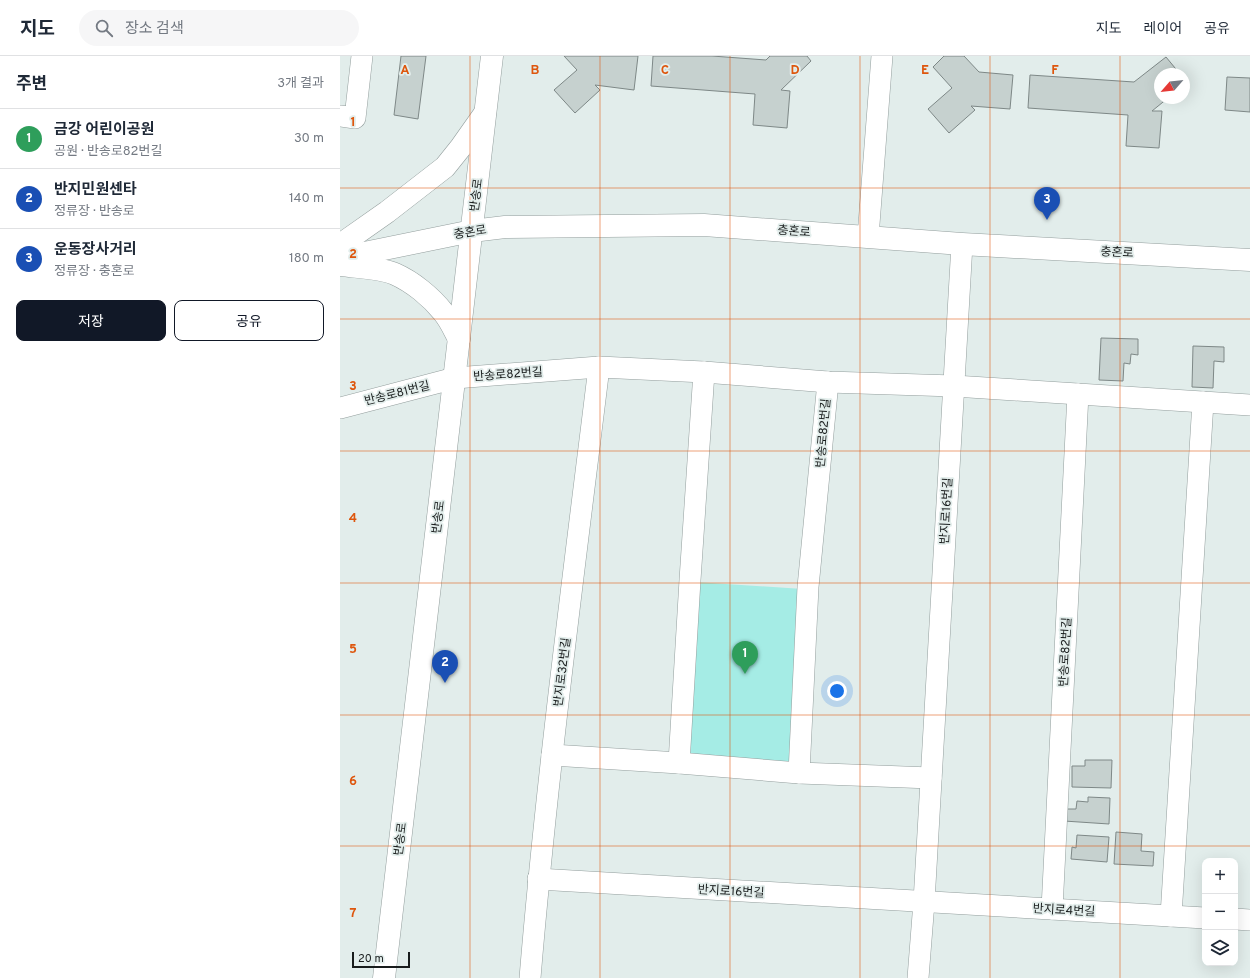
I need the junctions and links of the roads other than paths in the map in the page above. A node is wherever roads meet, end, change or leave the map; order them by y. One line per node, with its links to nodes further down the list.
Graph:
1 (362, 56): 5 (street)
2 (492, 56): 4 (main road, 반송로)
3 (882, 56): 7 (street)
4 (485, 113): 6 (main road, 반송로); 9 (main road)
5 (340, 116)
6 (472, 231): 7 (main road, 충혼로); 10 (main road, 충혼로); 13 (main road, 반송로)
7 (868, 237): 8 (main road, 충혼로)
8 (962, 244): 11 (main road, 충혼로); 18 (street, 반지로16번길)
9 (340, 246)
10 (340, 258)
11 (1250, 260)
12 (340, 265): 13 (main road)
13 (459, 339): 16 (main road, 반송로)
14 (599, 367): 15 (street, 반송로82번길); 16 (street, 반송로82번길); 23 (street, 반지로32번길)
15 (704, 372): 17 (street, 반송로82번길); 24 (street)
16 (455, 378): 22 (street, 반송로81번길); 34 (main road, 반송로)
17 (828, 382): 18 (street, 반송로82번길); 25 (street, 반송로82번길)
18 (954, 386): 19 (street, 반송로82번길); 26 (street, 반지로16번길)
19 (1078, 394): 20 (street, 반송로82번길); 29 (street, 반송로82번길)
20 (1203, 402): 21 (street, 반송로82번길); 30 (street)
21 (1250, 405)
22 (340, 408)
23 (552, 755): 24 (street); 27 (street, 반지로32번길)
24 (679, 763): 25 (street)
25 (799, 773): 26 (street)
26 (931, 778): 28 (street, 반지로16번길)
27 (538, 879): 28 (street, 반지로16번길); 35 (street, 반지로32번길)
28 (924, 902): 29 (street, 반지로4번길); 36 (street, 반지로16번길)
29 (1052, 909): 30 (street, 반지로4번길)
30 (1171, 916): 31 (street, 반지로4번길)
31 (1202, 918)
32 (1238, 919): 33 (street)
33 (1250, 920)
34 (384, 978)
35 (530, 978)
36 (918, 978)

